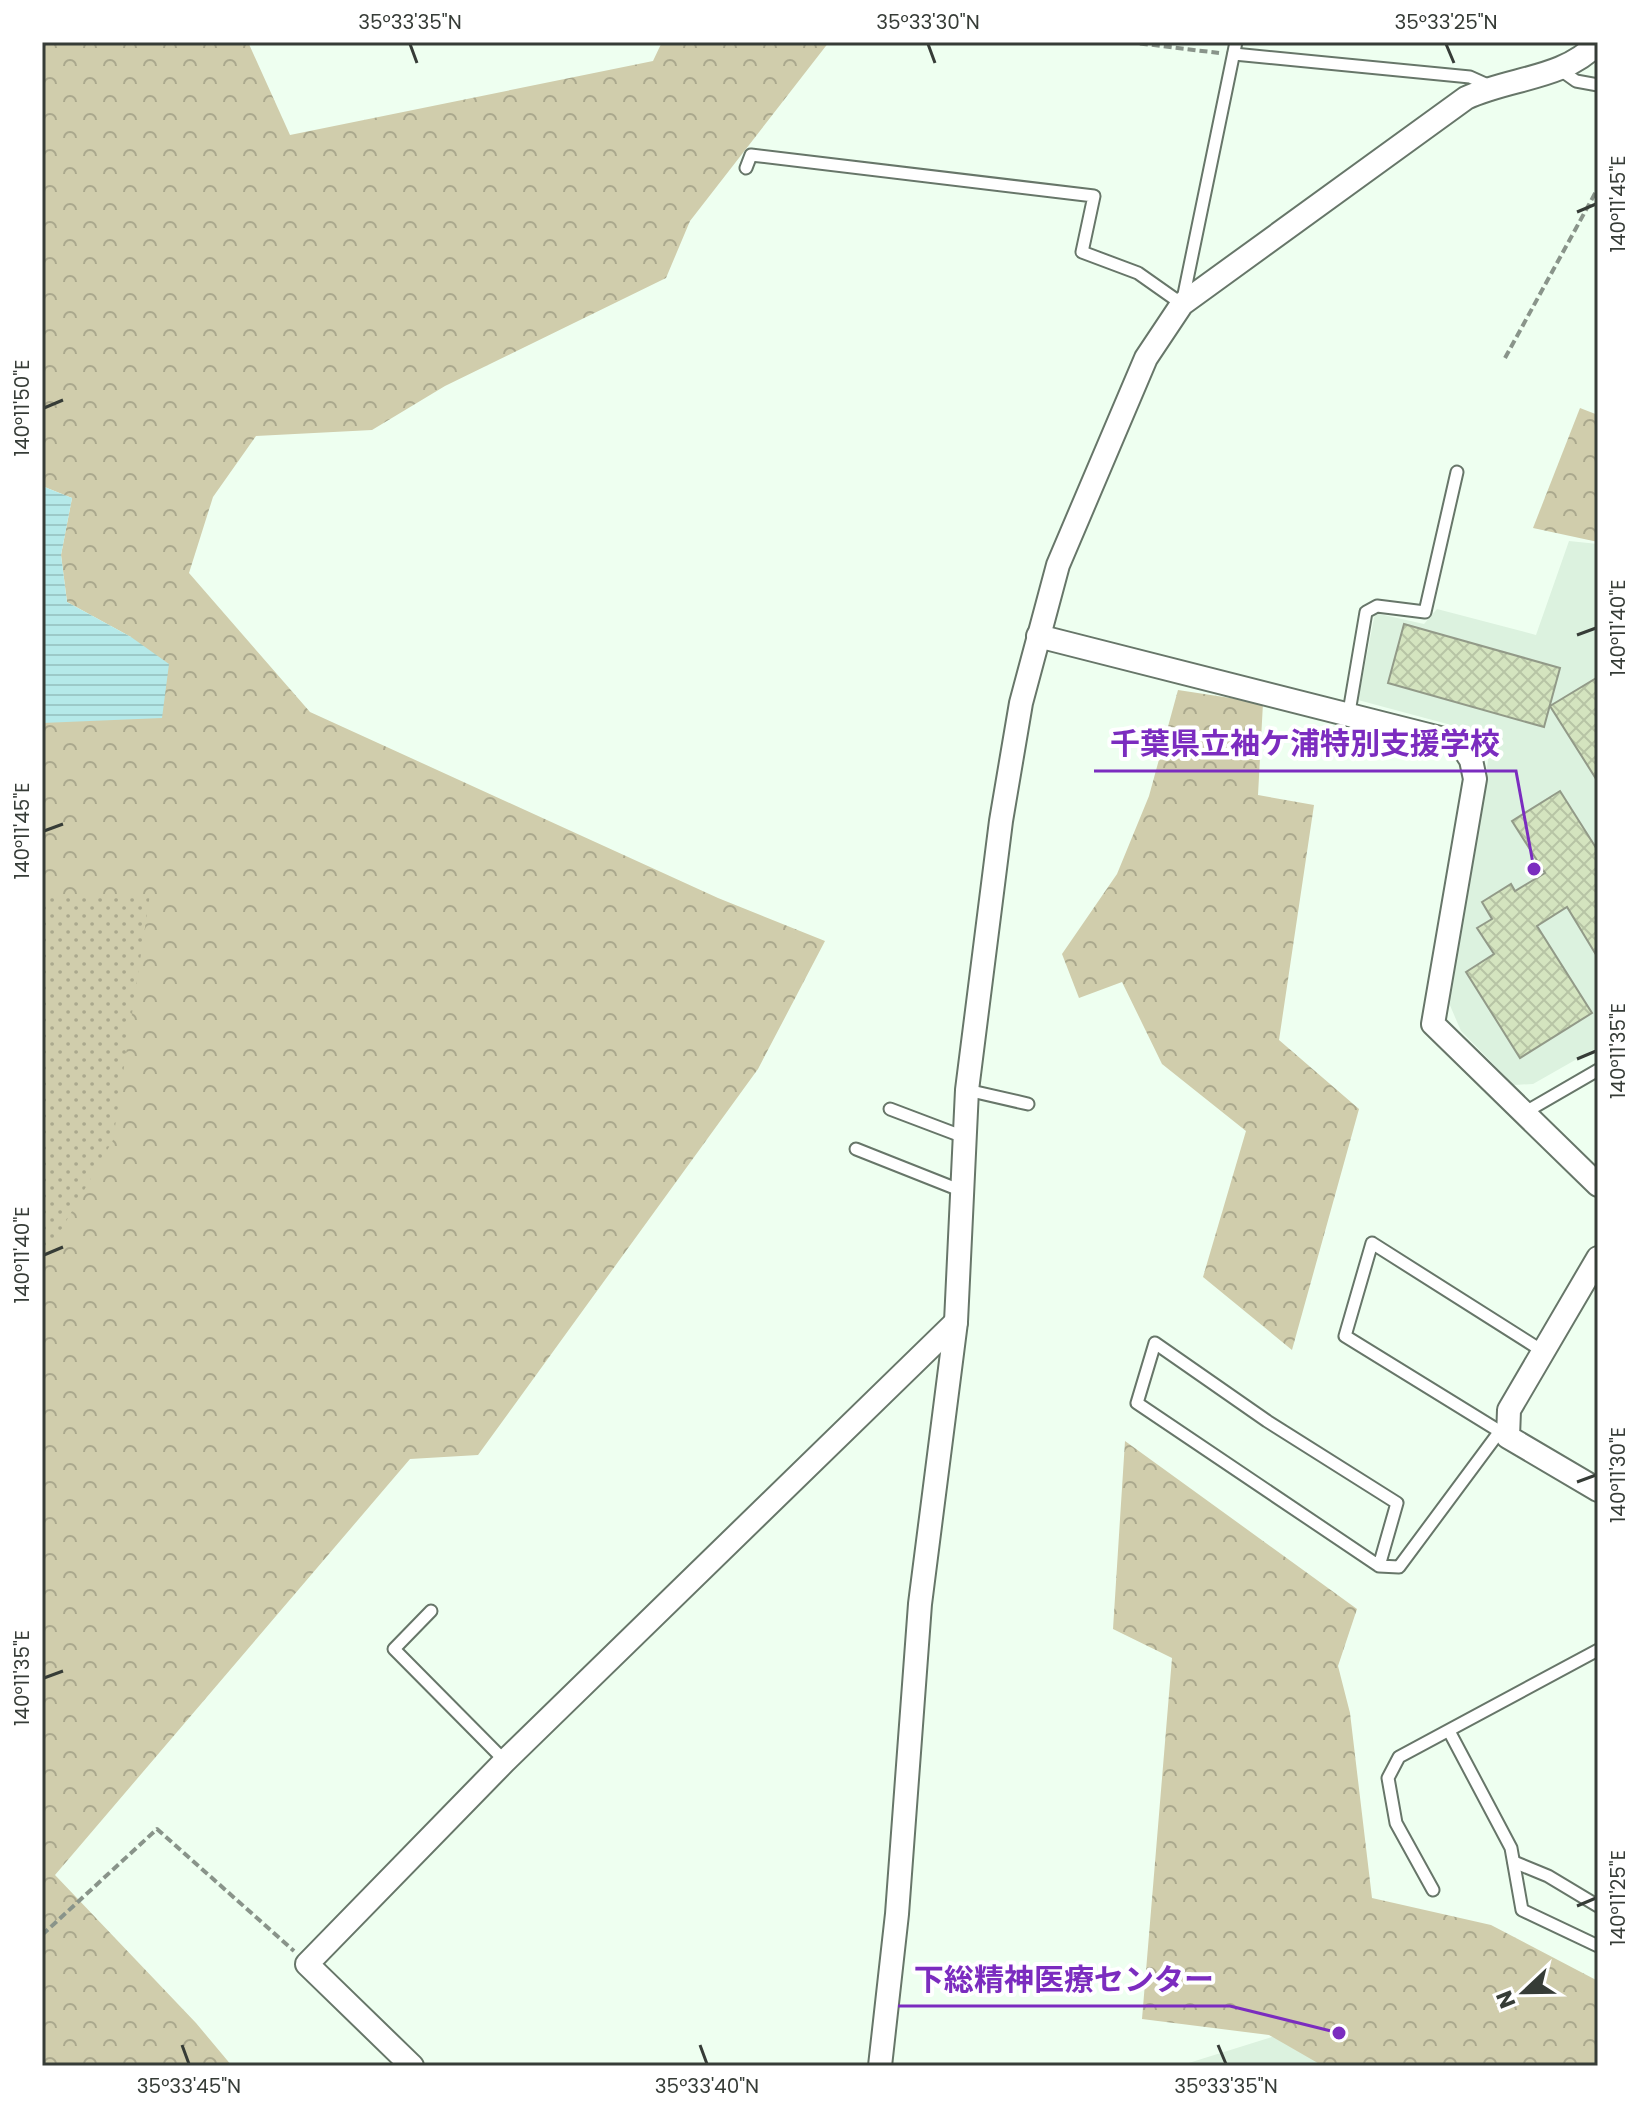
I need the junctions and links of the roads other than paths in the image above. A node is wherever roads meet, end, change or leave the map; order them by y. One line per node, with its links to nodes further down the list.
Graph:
1 (1598, 43): 3 (street)
2 (1235, 48): 5 (lane); 7 (lane)
3 (1562, 71): 4 (lane); 5 (street)
4 (1598, 85)
5 (1491, 86): 7 (street)
6 (746, 168): 7 (lane)
7 (1182, 304): 9 (street)
8 (1457, 472): 10 (lane)
9 (1038, 636): 10 (street); 12 (street)
10 (1349, 712): 15 (street)
11 (1598, 1070): 15 (lane)
12 (967, 1090): 13 (lane); 16 (street)
13 (1028, 1104)
14 (890, 1109): 16 (lane)
15 (1522, 1114): 18 (street)
16 (964, 1137): 19 (street)
17 (856, 1149): 19 (lane)
18 (1598, 1185)
19 (962, 1191): 21 (street)
20 (1598, 1258): 22 (street)
21 (956, 1322): 29 (street); 35 (street)
22 (1544, 1352): 23 (street); 23 (lane)
23 (1504, 1434): 24 (street); 25 (lane)
24 (1598, 1490)
25 (1379, 1566): 25 (lane)
26 (431, 1611): 29 (lane)
27 (1598, 1650): 28 (lane)
28 (1449, 1731): 30 (lane); 31 (lane)
29 (505, 1761): 34 (street)
30 (1514, 1862): 32 (lane); 33 (lane)
31 (1433, 1890)
32 (1598, 1906)
33 (1598, 1946)
34 (412, 2066)
35 (880, 2066)

